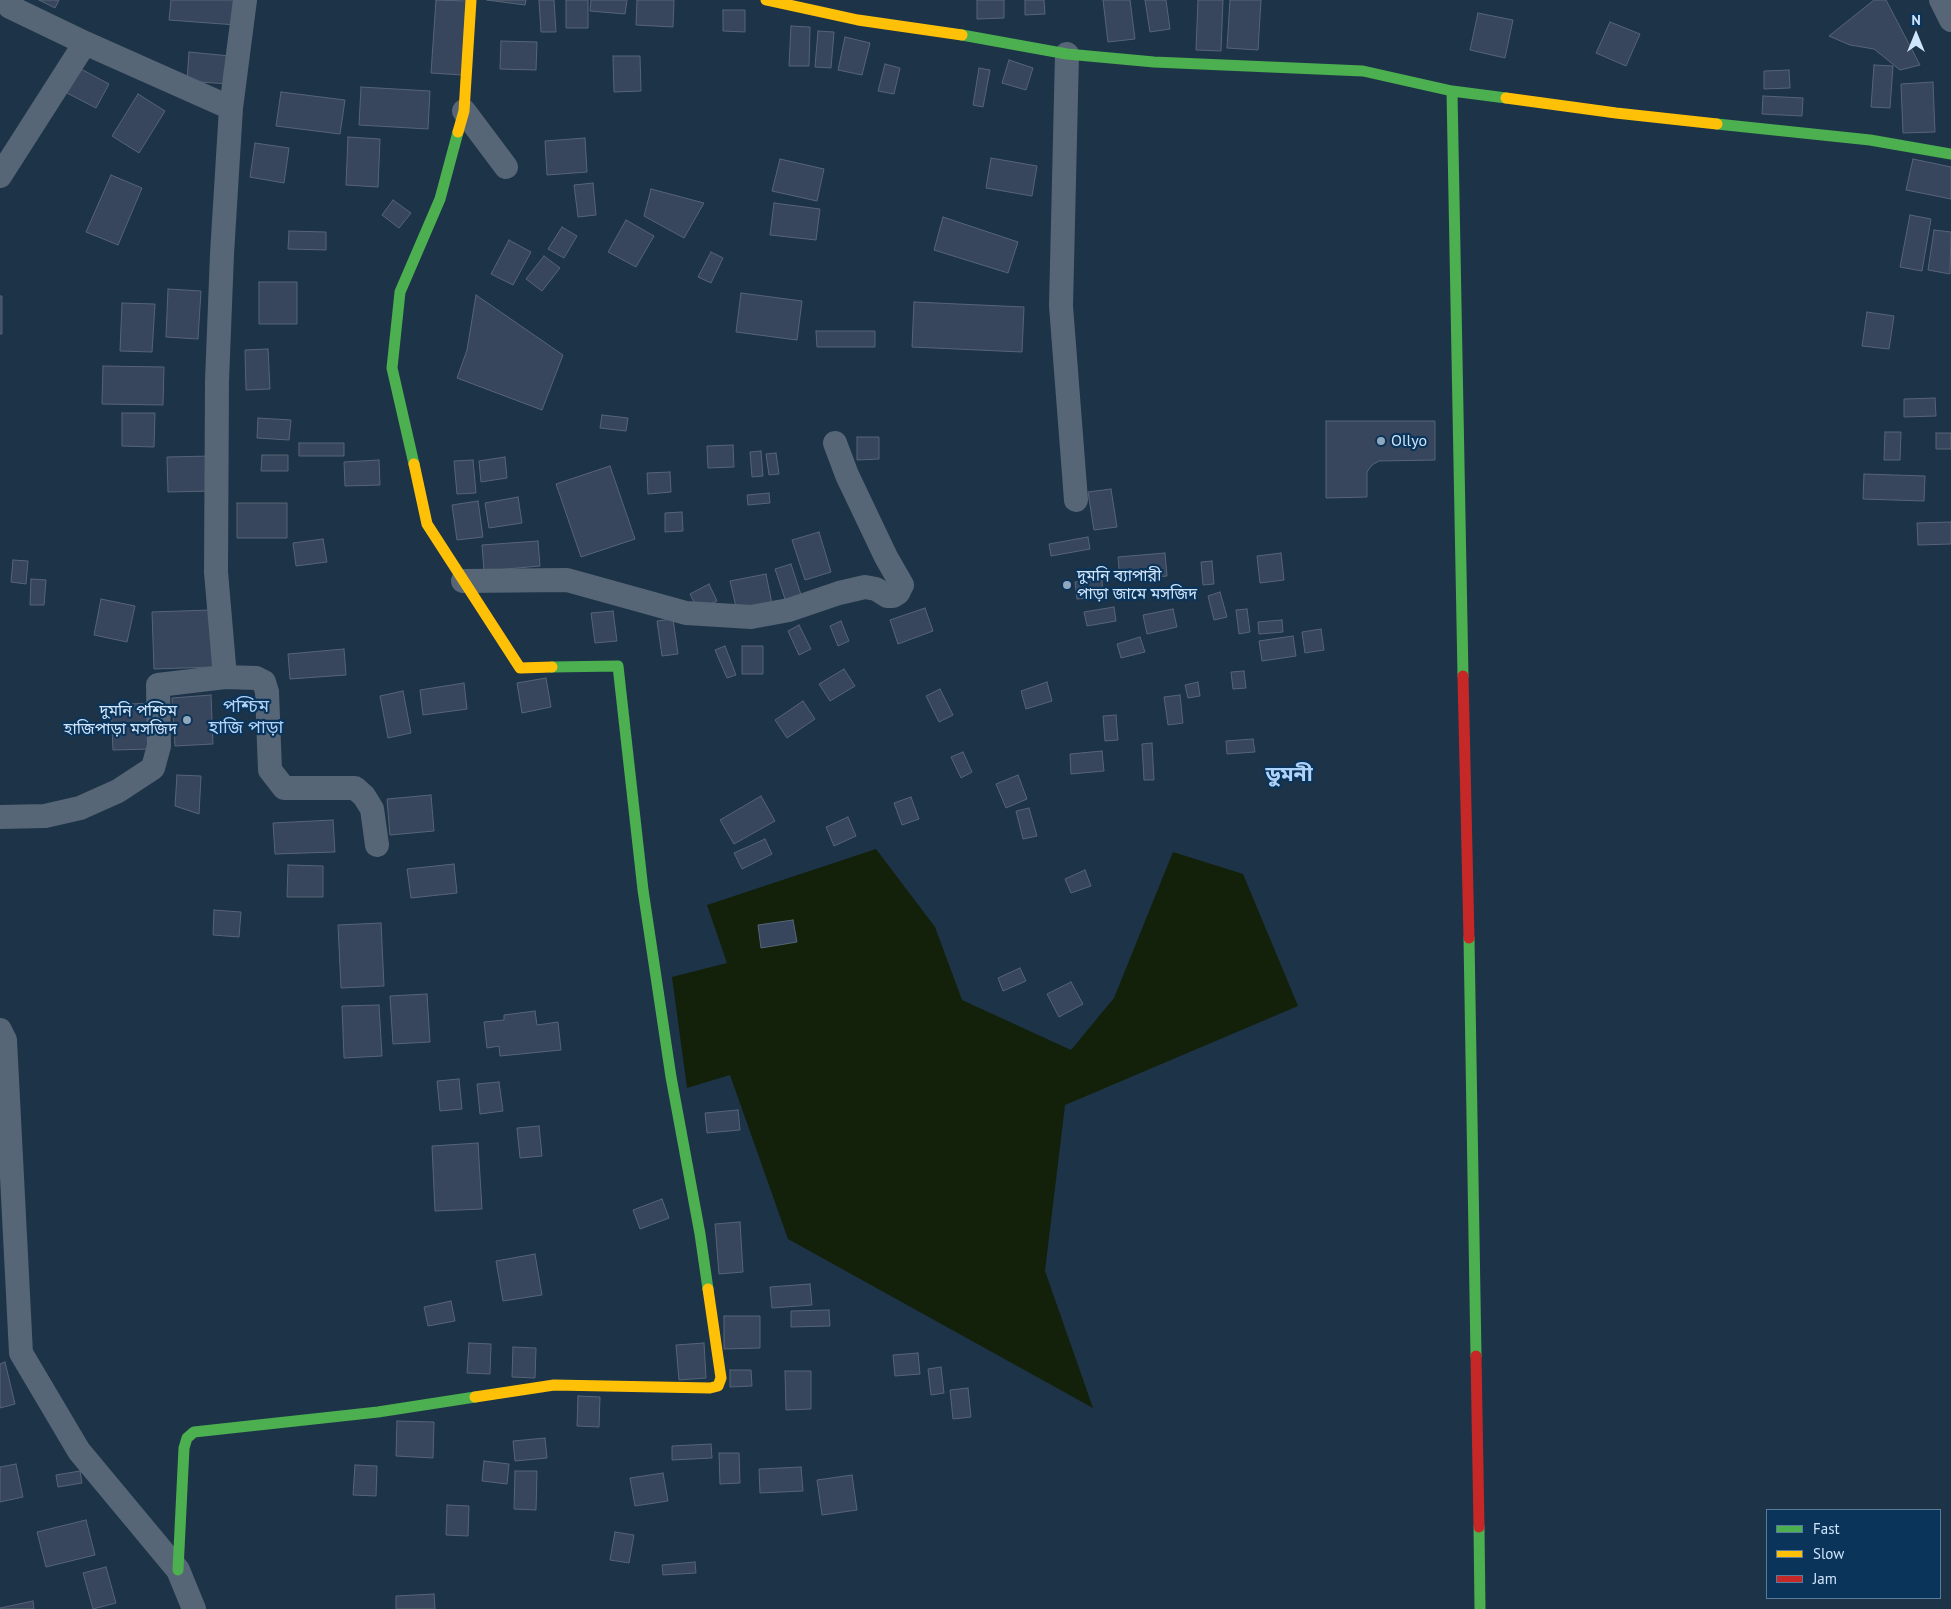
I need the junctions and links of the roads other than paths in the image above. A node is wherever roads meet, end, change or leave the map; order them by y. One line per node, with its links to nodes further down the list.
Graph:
1 (245, 0): 10 (street)
2 (471, 0): 11 (street)
3 (766, 0): 8 (street)
4 (1941, 0): 6 (street)
5 (10, 7): 7 (street)
6 (1951, 20)
7 (85, 43): 10 (street); 14 (street)
8 (1067, 54): 9 (street); 16 (street)
9 (1452, 90): 12 (street); 24 (street)
10 (231, 108): 18 (street)
11 (464, 111): 13 (street); 17 (street)
12 (1951, 154)
13 (506, 167)
14 (2, 168)
15 (835, 443): 17 (street)
16 (1076, 500)
17 (463, 581): 22 (street)
18 (225, 677): 19 (street); 20 (street)
19 (0, 817)
20 (377, 845)
21 (0, 1030): 22 (street)
22 (178, 1570): 23 (street)
23 (194, 1609)
24 (1480, 1609)

